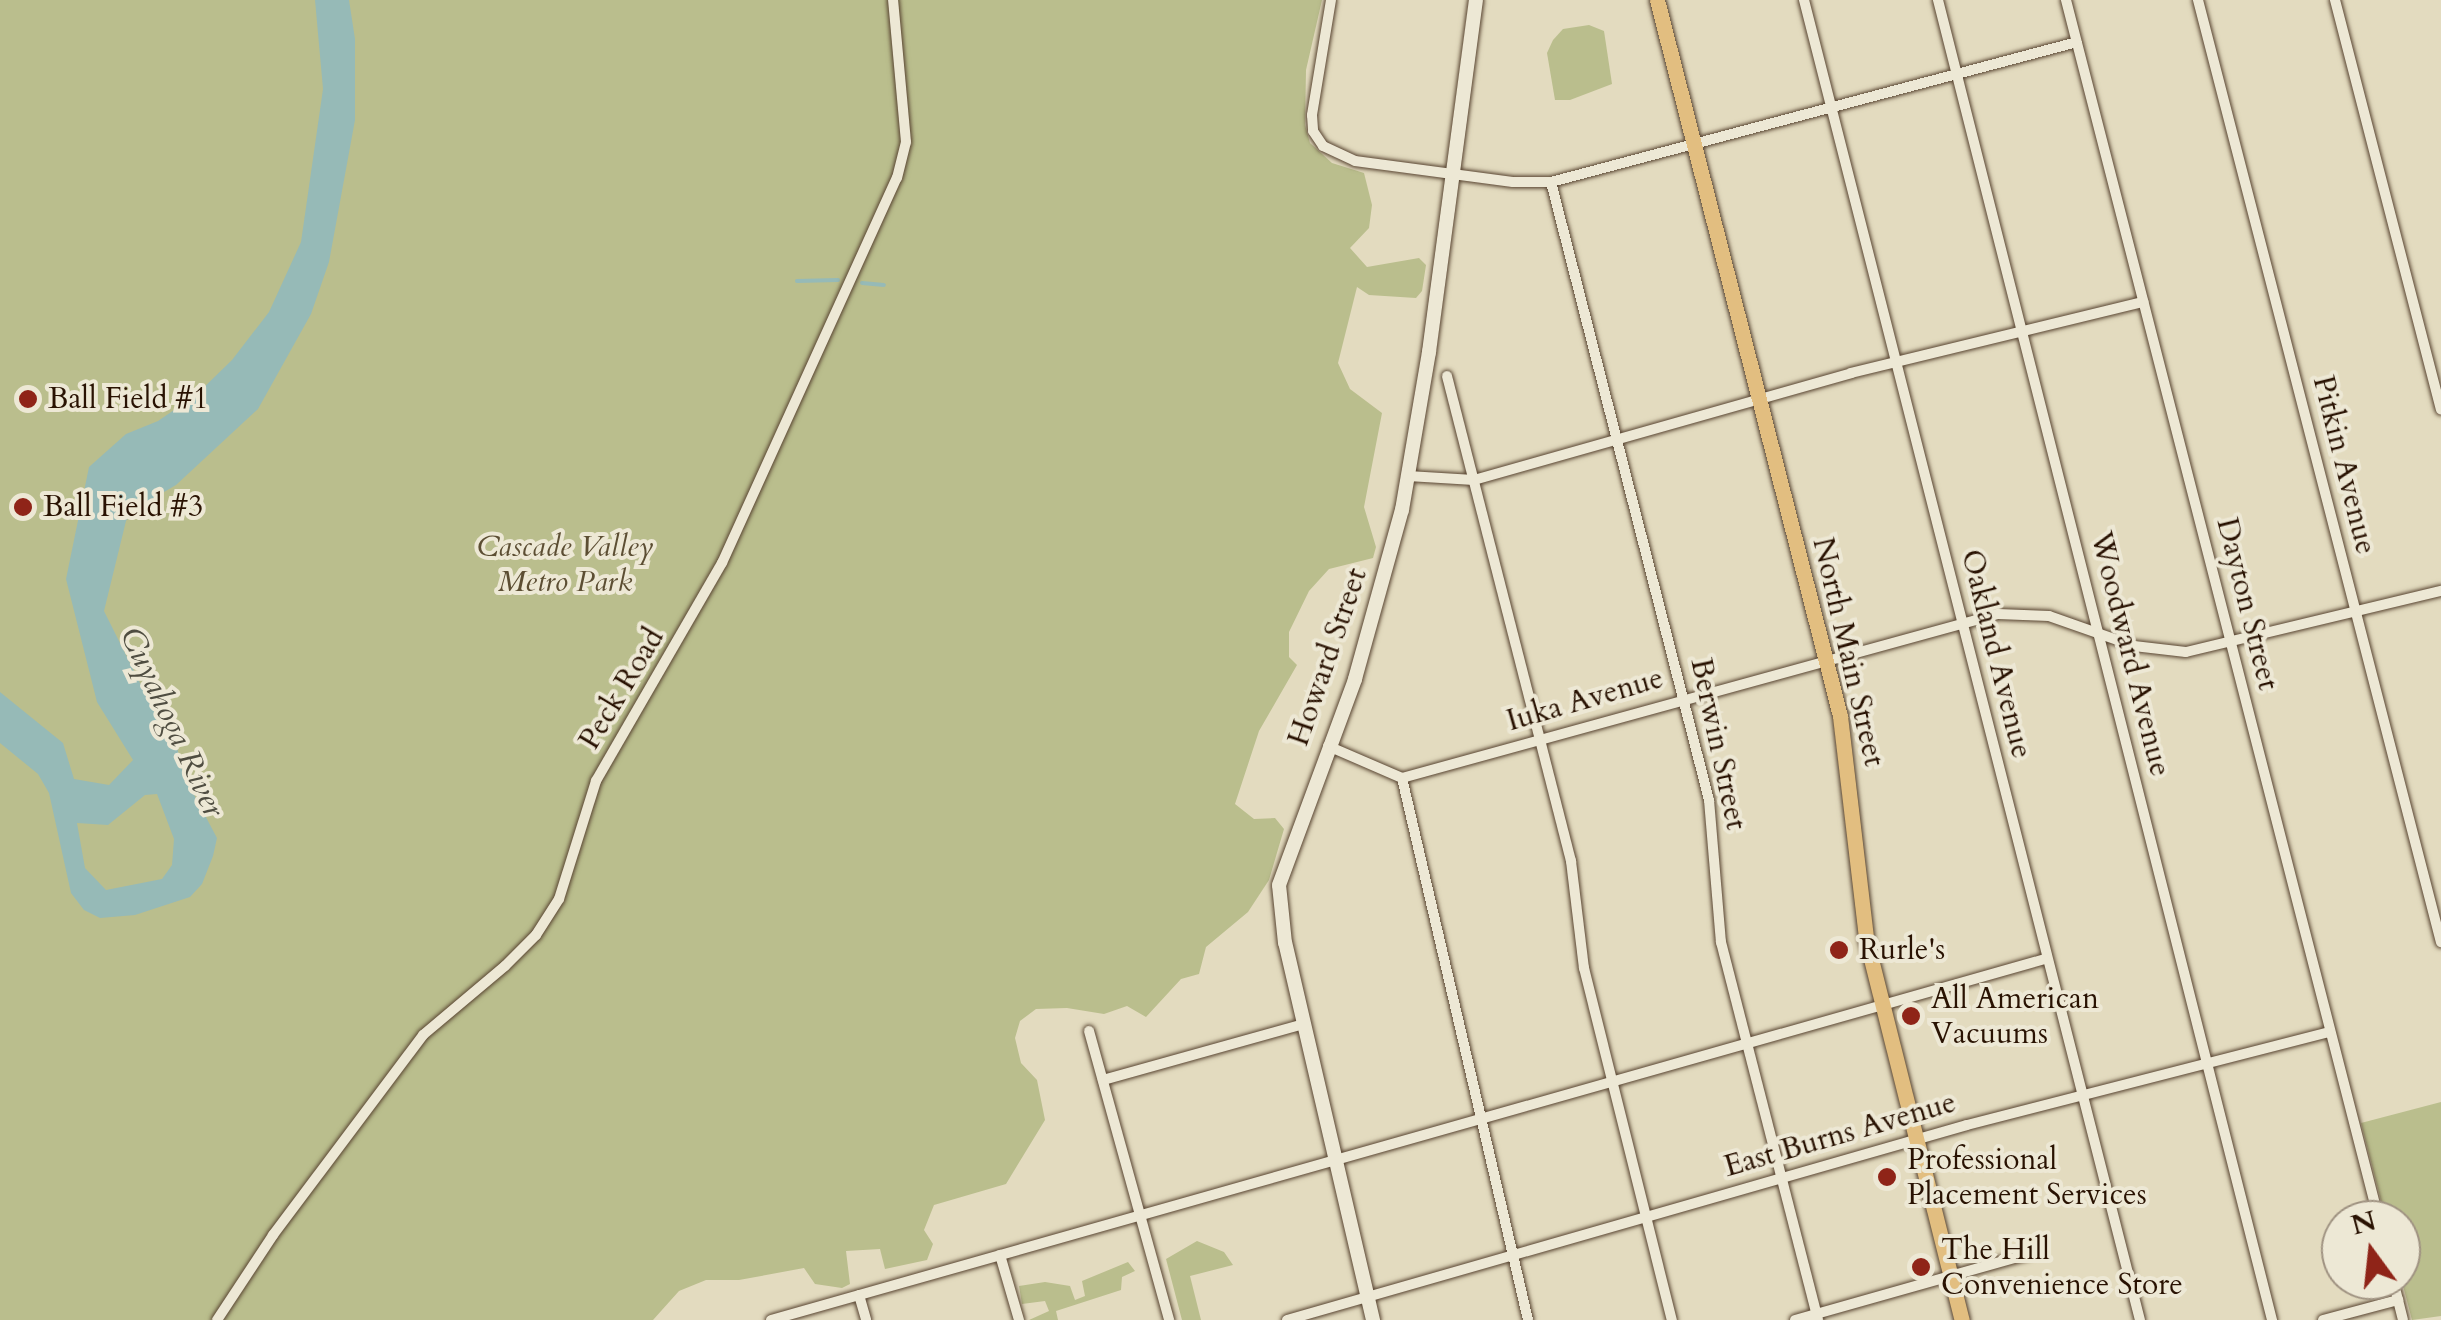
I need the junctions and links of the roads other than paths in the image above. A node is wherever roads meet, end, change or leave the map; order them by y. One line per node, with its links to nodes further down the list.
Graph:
1 (893, 0): 61 (street, Peck Road)
2 (1331, 0): 14 (street)
3 (1476, 0): 14 (main road, Howard Street)
4 (1657, 0): 13 (main road, North Main Street)
5 (1804, 0): 12 (street, Oakland Avenue)
6 (1938, 0): 11 (street, Woodward Avenue)
7 (2066, 0): 10 (street, Dayton Street)
8 (2198, 0): 26 (street, Pitkin Avenue)
9 (2335, 0): 21 (street)
10 (2077, 42): 11 (street); 16 (street, Dayton Street)
11 (1956, 72): 12 (street); 17 (street, Woodward Avenue)
12 (1830, 104): 13 (street); 18 (street, Oakland Avenue)
13 (1693, 142): 15 (street); 20 (main road, North Main Street)
14 (1451, 172): 15 (street); 23 (main road, Howard Street)
15 (1551, 182): 22 (street, Berwin Street)
16 (2143, 302): 17 (street); 29 (street, Dayton Street)
17 (2022, 330): 18 (street); 28 (street, Woodward Avenue)
18 (1896, 362): 20 (street); 27 (street, Oakland Avenue)
19 (1447, 376): 24 (street)
20 (1760, 400): 22 (street); 30 (main road, North Main Street)
21 (2441, 410)
22 (1618, 440): 24 (street); 31 (street, Berwin Street)
23 (1408, 476): 24 (street); 33 (main road, Howard Street)
24 (1474, 480): 32 (street)
25 (2441, 590): 26 (street, Iuka Avenue)
26 (2356, 612): 29 (street, Iuka Avenue); 35 (street, Pitkin Avenue)
27 (1962, 621): 28 (street, Iuka Avenue); 30 (street, Iuka Avenue); 36 (street, Oakland Avenue)
28 (2099, 633): 29 (street, Iuka Avenue); 42 (street, Woodward Avenue)
29 (2231, 644): 40 (street, Dayton Street)
30 (1825, 658): 31 (street, Iuka Avenue); 37 (main road, North Main Street)
31 (1683, 698): 32 (street, Iuka Avenue); 41 (street, Berwin Street)
32 (1540, 739): 34 (street, Iuka Avenue); 44 (street)
33 (1328, 746): 34 (street); 38 (main road, Howard Street)
34 (1402, 778): 46 (street)
35 (2441, 942)
36 (2045, 959): 37 (street); 45 (street, Oakland Avenue)
37 (1881, 1004): 41 (street); 47 (main road, North Main Street)
38 (1304, 1024): 43 (street); 48 (main road, Howard Street)
39 (1089, 1031): 43 (street)
40 (2329, 1032): 42 (street, East Burns Avenue); 50 (street, Dayton Street)
41 (1746, 1042): 44 (street); 49 (street, Berwin Street)
42 (2208, 1064): 45 (street, East Burns Avenue); 73 (street, Woodward Avenue)
43 (1103, 1080): 51 (street)
44 (1611, 1081): 46 (street); 52 (street)
45 (2082, 1096): 47 (street, East Burns Avenue); 72 (street, Oakland Avenue)
46 (1480, 1118): 48 (street); 55 (street)
47 (1916, 1140): 49 (street, East Burns Avenue); 56 (main road, North Main Street)
48 (1334, 1159): 51 (street); 58 (main road, Howard Street)
49 (1781, 1178): 52 (street, East Burns Avenue); 60 (street, Berwin Street)
50 (2374, 1200)
51 (1141, 1216): 53 (street); 65 (street)
52 (1646, 1216): 55 (street, East Burns Avenue); 69 (street)
53 (1000, 1254): 57 (street); 64 (street)
54 (2028, 1254): 56 (street)
55 (1513, 1256): 58 (street, East Burns Avenue); 68 (street)
56 (1950, 1275): 60 (street); 71 (main road, North Main Street)
57 (859, 1295): 62 (street); 63 (street)
58 (1368, 1296): 66 (street, East Burns Avenue); 67 (main road, Howard Street)
59 (2398, 1300): 74 (street); 75 (street)
60 (1817, 1317): 70 (street)
61 (217, 1320)
62 (771, 1320)
63 (866, 1320)
64 (1018, 1320)
65 (1169, 1320)
66 (1287, 1320)
67 (1373, 1320)
68 (1528, 1320)
69 (1672, 1320)
70 (1795, 1320)
71 (1962, 1320)
72 (2140, 1320)
73 (2272, 1320)
74 (2323, 1320)
75 (2403, 1320)

